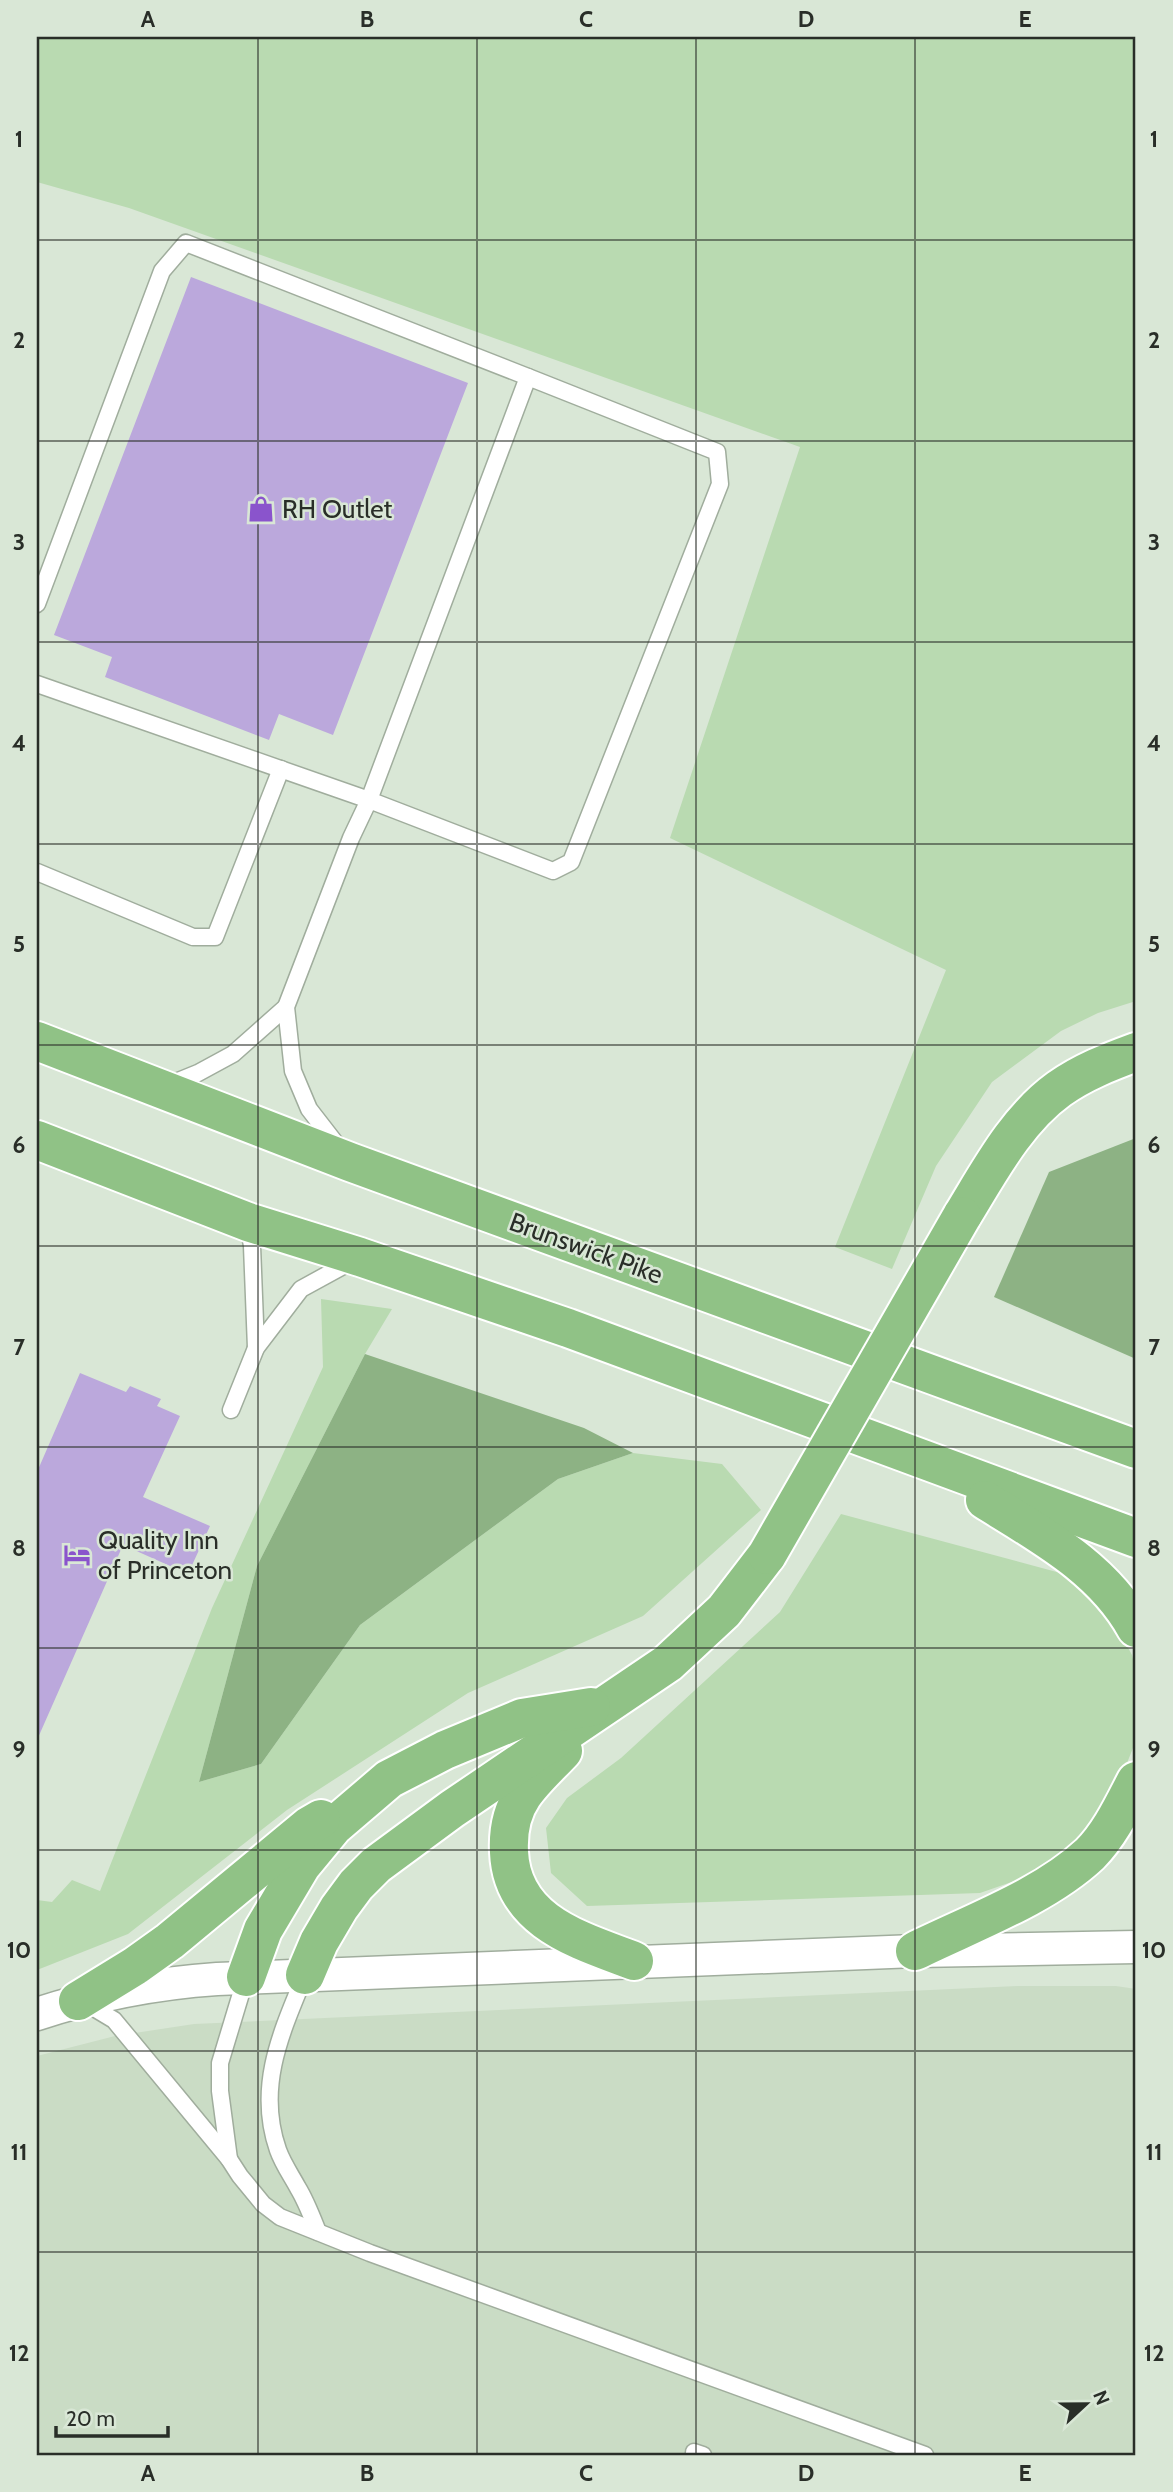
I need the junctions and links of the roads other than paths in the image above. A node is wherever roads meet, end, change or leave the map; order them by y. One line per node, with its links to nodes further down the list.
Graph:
1 (528, 377): 2 (lane); 5 (lane); 5 (lane)
2 (37, 604)
3 (37, 684): 4 (lane)
4 (281, 769): 5 (lane); 6 (lane)
5 (369, 800): 7 (lane)
6 (37, 872)
7 (286, 1007): 10 (lane); 12 (lane)
8 (37, 1041): 10 (highway, Brunswick Pike)
9 (1136, 1052): 21 (highway, bridge)
10 (159, 1089): 12 (highway, Brunswick Pike)
11 (37, 1140): 13 (highway)
12 (350, 1162): 17 (highway, Brunswick Pike)
13 (248, 1222): 14 (highway); 15 (lane)
14 (360, 1257): 15 (lane); 18 (highway)
15 (256, 1348): 16 (lane)
16 (231, 1410)
17 (1136, 1449)
18 (915, 1456): 19 (highway); 20 (highway)
19 (1136, 1538)
20 (1136, 1628)
21 (603, 1704): 22 (highway); 26 (highway); 27 (highway)
22 (389, 1779): 28 (highway); 29 (highway)
23 (1136, 1782): 25 (highway)
24 (1136, 1947): 25 (street)
25 (915, 1951): 26 (street)
26 (634, 1961): 27 (street)
27 (305, 1975): 28 (street); 32 (lane)
28 (246, 1977): 29 (street); 31 (lane)
29 (78, 2001): 30 (street); 31 (lane)
30 (37, 2014)
31 (229, 2159): 32 (lane)
32 (318, 2232): 33 (lane)
33 (918, 2454)

